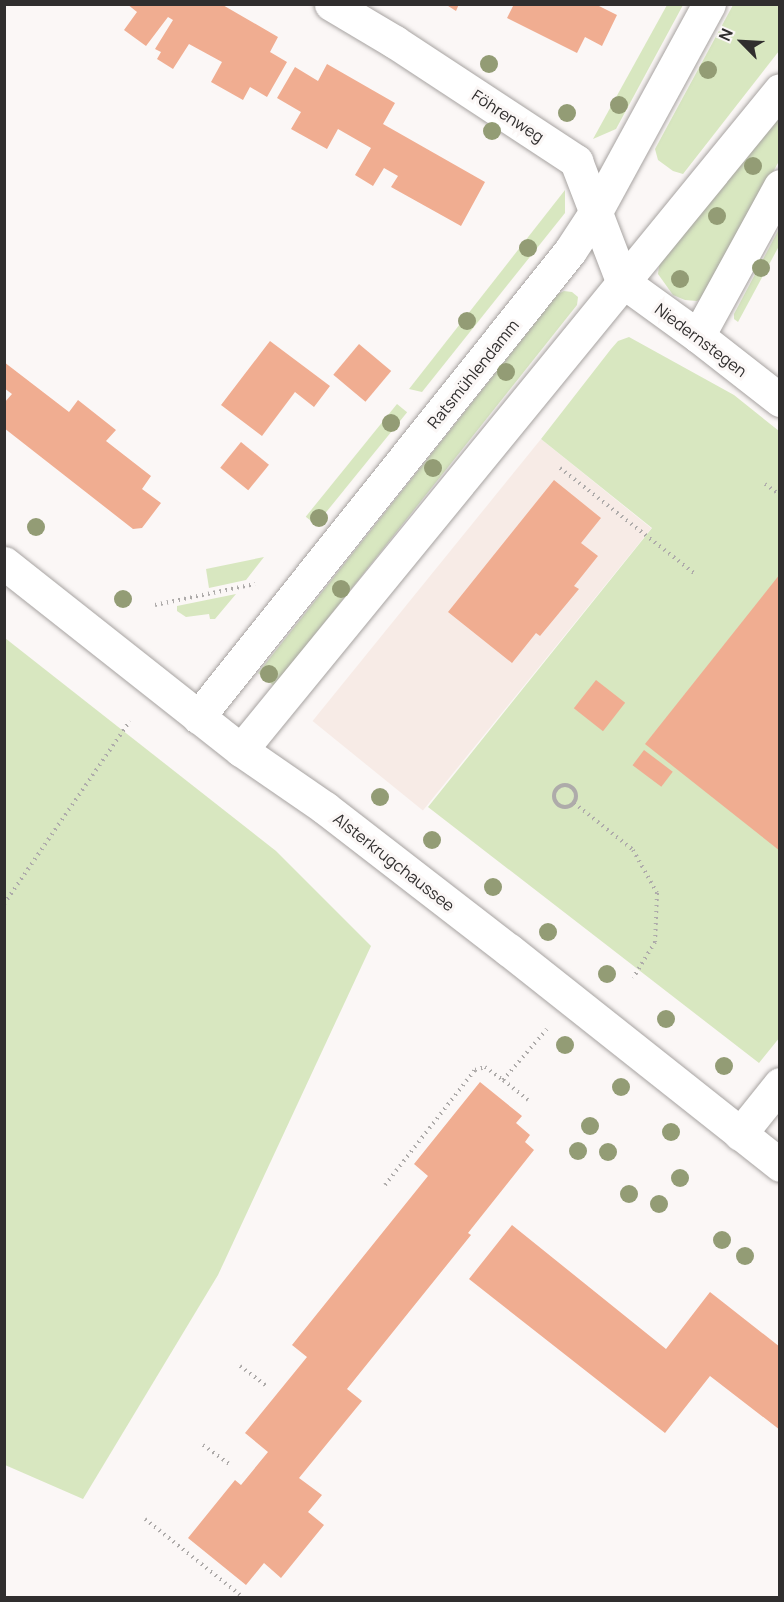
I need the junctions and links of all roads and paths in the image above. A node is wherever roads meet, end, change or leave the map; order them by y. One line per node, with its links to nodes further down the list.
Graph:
1 (331, 4): 5 (street, Föhrenweg)
2 (708, 4): 5 (street, Ratsmühlendamm)
3 (780, 90): 6 (street)
4 (780, 186): 7 (street)
5 (595, 213): 6 (street, Föhrenweg); 13 (street, Ratsmühlendamm)
6 (622, 281): 7 (street, Niedernstegen); 18 (street)
7 (698, 336): 8 (street, Niedernstegen)
8 (780, 400)
9 (560, 468): 14 (path)
10 (765, 484): 11 (path)
11 (780, 495)
12 (4, 563): 16 (street, Alsterkrugchaussee)
13 (315, 572): 15 (path); 16 (street, Ratsmühlendamm)
14 (695, 574)
15 (155, 605)
16 (198, 717): 18 (street, Alsterkrugchaussee)
17 (130, 721): 20 (path)
18 (241, 750): 22 (street, Alsterkrugchaussee)
19 (574, 803): 19 (path); 21 (path)
20 (4, 904)
21 (633, 978)
22 (572, 1002): 23 (path); 26 (street, Alsterkrugchaussee)
23 (503, 1080): 25 (path); 28 (path)
24 (780, 1084): 26 (street)
25 (528, 1100)
26 (740, 1134): 27 (street, Alsterkrugchaussee)
27 (780, 1165)
28 (385, 1185)
29 (240, 1366): 30 (path)
30 (268, 1387)
31 (203, 1445): 32 (path)
32 (231, 1465)
33 (145, 1519): 34 (path)
34 (244, 1598)

